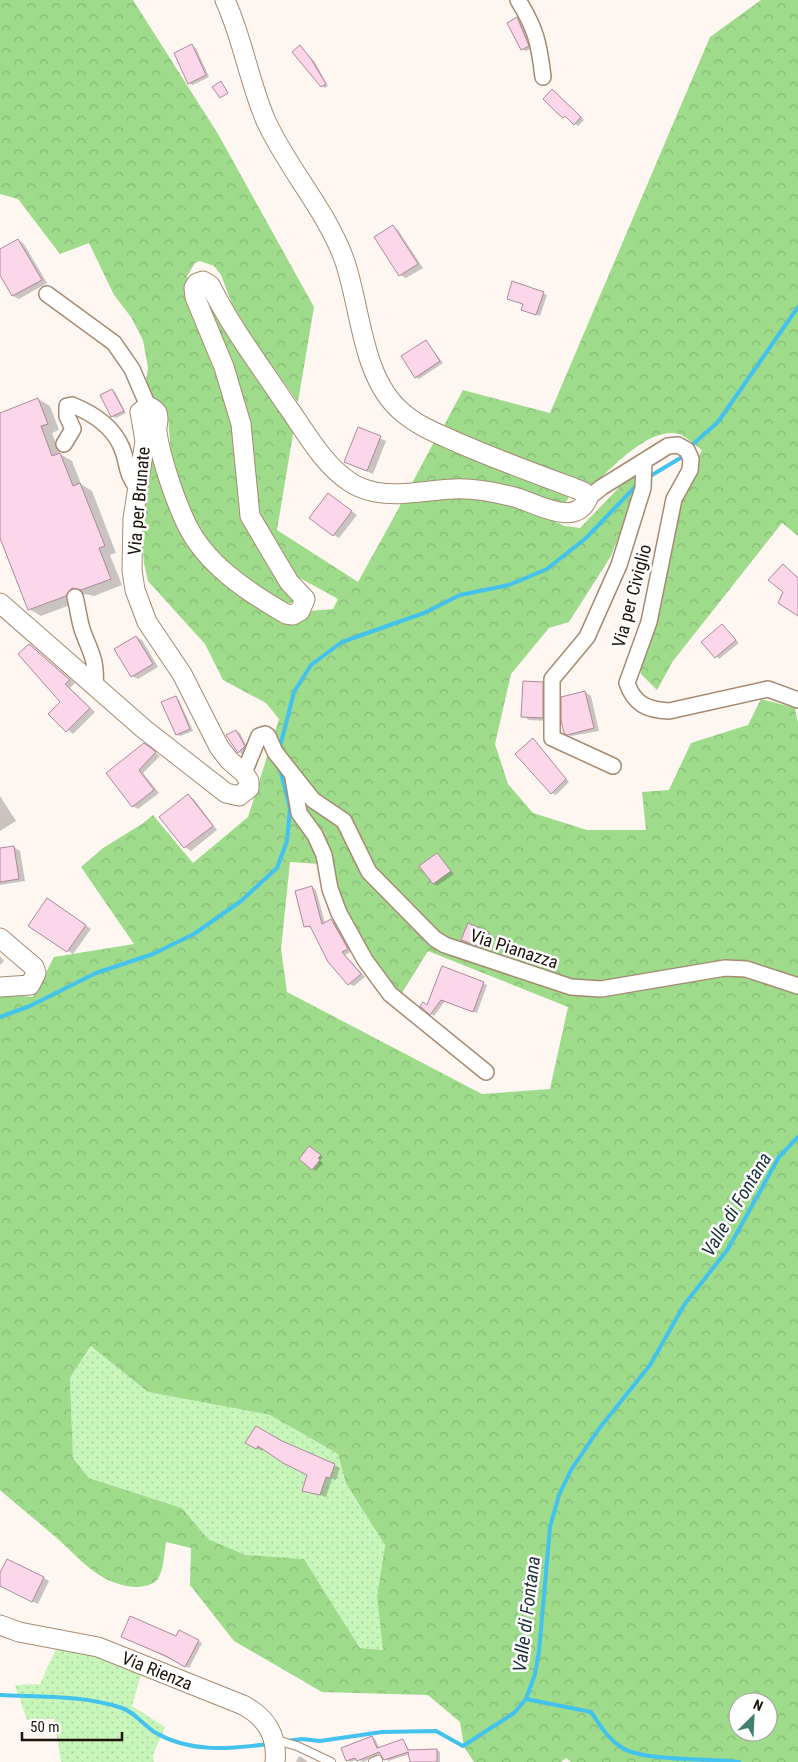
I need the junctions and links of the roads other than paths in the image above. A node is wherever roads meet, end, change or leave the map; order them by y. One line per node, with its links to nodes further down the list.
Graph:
1 (225, 0): 9 (street)
2 (518, 0): 3 (street)
3 (542, 77)
4 (47, 294): 5 (street)
5 (148, 406): 8 (street, Via per Brunate); 9 (street, Via per Brunate)
6 (64, 444): 8 (street)
7 (644, 461): 9 (street, Via per Civiglio); 13 (street, Via per Civiglio); 14 (street)
8 (138, 489): 16 (street, Via per Brunate)
9 (588, 498)
10 (75, 597): 12 (street)
11 (0, 603): 12 (street)
12 (95, 685): 16 (street)
13 (798, 700)
14 (613, 766)
15 (288, 770): 16 (street, Via Pianazza); 18 (street, Via Pianazza); 20 (street, Via Pianazza)
16 (244, 773)
17 (0, 938): 19 (street)
18 (798, 986)
19 (0, 987)
20 (486, 1072)
21 (0, 1625): 22 (street, Via Rienza)
22 (274, 1739): 23 (street, Via Rienza); 24 (lane)
23 (275, 1761)
24 (331, 1762)

